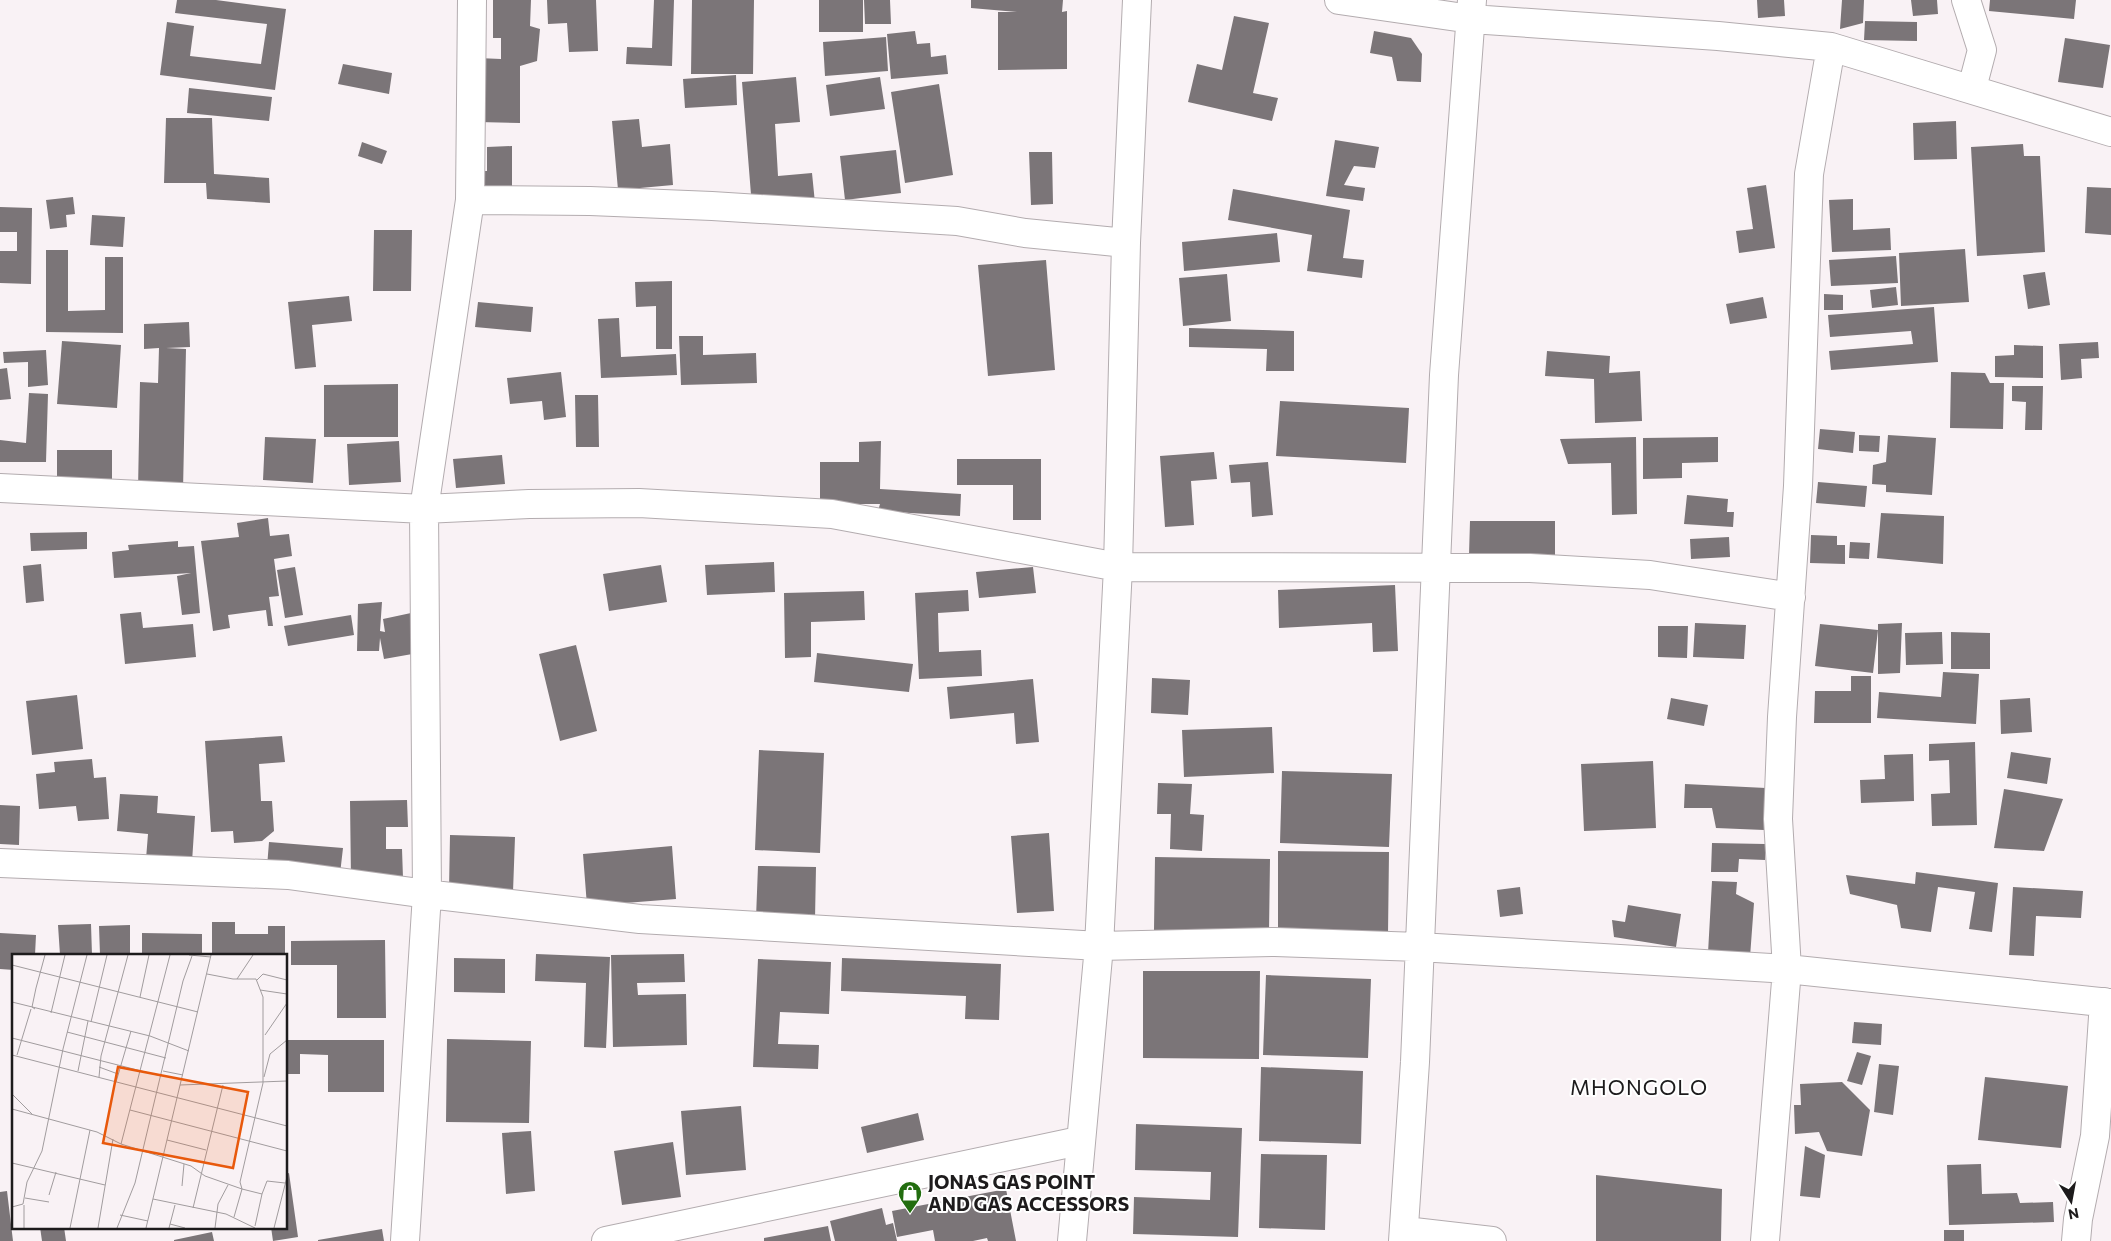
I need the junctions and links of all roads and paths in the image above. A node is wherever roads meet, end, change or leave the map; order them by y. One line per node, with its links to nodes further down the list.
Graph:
1 (472, 0): 9 (street)
2 (1137, 0): 10 (street)
3 (1339, 0): 5 (street)
4 (1966, 0): 7 (street)
5 (1472, 9): 6 (street); 14 (street)
6 (1832, 47): 7 (street); 15 (street)
7 (1972, 88): 8 (street)
8 (2111, 132)
9 (470, 200): 10 (street); 12 (street)
10 (1126, 243): 13 (street)
11 (0, 488): 12 (street)
12 (424, 509): 13 (street); 17 (street)
13 (1118, 567): 14 (street); 18 (street)
14 (1437, 569): 15 (street); 19 (street)
15 (1790, 597): 20 (street)
16 (0, 863): 17 (street)
17 (427, 894): 18 (street); 25 (street)
18 (1098, 946): 19 (street); 23 (street)
19 (1419, 947): 20 (street); 24 (street)
20 (1787, 969): 21 (street); 29 (street)
21 (2108, 1002): 22 (street)
22 (2103, 1137): 30 (street)
23 (1079, 1142): 26 (street); 27 (street)
24 (1404, 1236): 28 (street)
25 (405, 1241)
26 (606, 1241)
27 (1072, 1241)
28 (1492, 1241)
29 (1765, 1241)
30 (2076, 1241)

